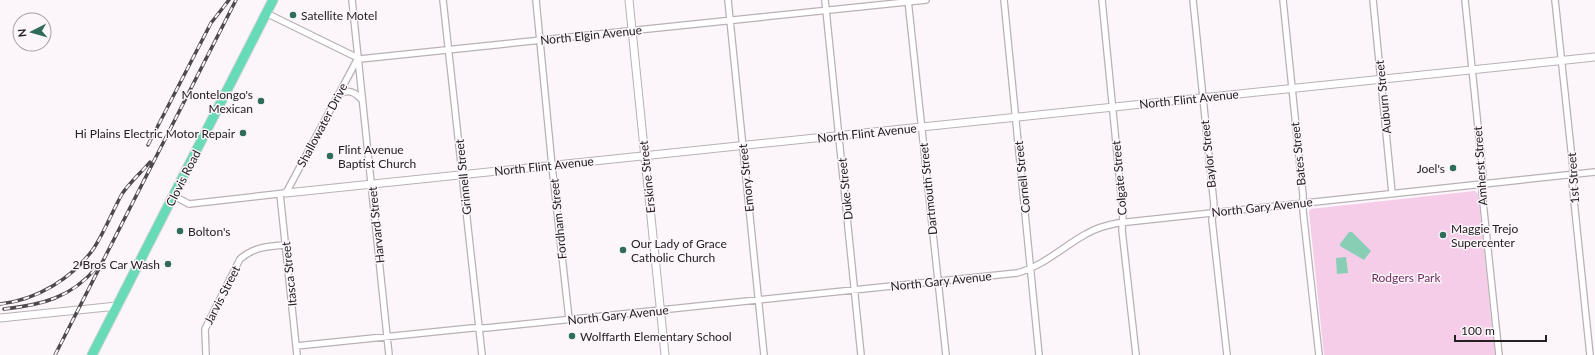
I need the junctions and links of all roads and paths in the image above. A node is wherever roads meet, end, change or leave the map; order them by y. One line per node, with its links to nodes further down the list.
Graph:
1 (273, 0): 18 (highway, Clovis Road)
2 (352, 0): 24 (street, Harvard Street)
3 (443, 0): 22 (street, Grinnell Street)
4 (536, 0): 21 (street, Fordham Street)
5 (629, 0): 20 (street, Erskine Street)
6 (728, 0): 19 (street, Emory Street)
7 (825, 0): 17 (street, Duke Street)
8 (926, 0): 16 (street, North Elgin Avenue)
9 (1004, 0): 33 (street, Cornell Street)
10 (1102, 0): 32 (street, Colgate Street)
11 (1193, 0): 30 (street, Baylor Street)
12 (1283, 0): 28 (street, Bates Street)
13 (1373, 0): 27 (street, Auburn Street)
14 (1465, 0): 26 (street, Amherst Street)
15 (1555, 0): 25 (street, 1st Street)
16 (908, 1): 17 (street, North Elgin Avenue); 34 (street, Dartmouth Street)
17 (826, 11): 19 (street, North Elgin Avenue); 35 (street, Duke Street)
18 (266, 13): 24 (street); 46 (highway, Clovis Road)
19 (730, 21): 20 (street, North Elgin Avenue); 36 (street, Emory Street)
20 (632, 31): 21 (street, North Elgin Avenue); 37 (street, Erskine Street)
21 (540, 41): 22 (street, North Elgin Avenue); 38 (street, Fordham Street)
22 (449, 50): 24 (street, North Elgin Avenue); 40 (street, Grinnell Street)
23 (1595, 57): 25 (street, North Flint Avenue)
24 (358, 58): 29 (street, Shallowater Drive); 31 (street, Harvard Street)
25 (1562, 60): 26 (street, North Flint Avenue); 41 (street, 1st Street)
26 (1472, 70): 27 (street, North Flint Avenue); 43 (street, Amherst Street)
27 (1381, 79): 28 (street, North Flint Avenue); 44 (street, Auburn Street)
28 (1292, 88): 30 (street, North Flint Avenue); 47 (street, Bates Street)
29 (339, 94): 31 (street); 45 (street, Shallowater Drive)
30 (1203, 98): 32 (street, North Flint Avenue); 48 (street, Baylor Street)
31 (362, 100): 42 (street, Harvard Street)
32 (1112, 107): 33 (street, North Flint Avenue); 49 (street, Colgate Street)
33 (1016, 117): 34 (street, North Flint Avenue); 51 (street, Cornell Street)
34 (922, 127): 35 (street, North Flint Avenue); 52 (street, Dartmouth Street)
35 (839, 136): 36 (street, North Flint Avenue); 53 (street, Duke Street)
36 (742, 145): 37 (street, North Flint Avenue); 54 (street, Emory Street)
37 (645, 156): 38 (street, North Flint Avenue); 56 (street, Erskine Street)
38 (552, 166): 40 (street, North Flint Avenue); 58 (street, Fordham Street)
39 (1595, 172): 41 (street, North Gary Avenue)
40 (462, 174): 42 (street, North Flint Avenue); 59 (street, Grinnell Street)
41 (1572, 174): 43 (street, North Gary Avenue); 76 (street, 1st Street)
42 (371, 184): 45 (street, North Flint Avenue); 60 (street, Harvard Street)
43 (1482, 184): 44 (street, North Gary Avenue); 75 (street, Amherst Street)
44 (1392, 193): 47 (street, North Gary Avenue)
45 (283, 194): 46 (street, North Flint Avenue); 50 (street, Itasca Street)
46 (174, 196): 55 (highway, Clovis Road)
47 (1303, 203): 48 (street, North Gary Avenue); 74 (street, Bates Street)
48 (1213, 212): 49 (street, North Gary Avenue); 73 (street, Baylor Street)
49 (1123, 222): 51 (street, North Gary Avenue); 72 (street, Colgate Street)
50 (286, 245): 61 (street, Itasca Street); 63 (street, Jarvis Street)
51 (1031, 268): 52 (street, North Gary Avenue); 71 (street, Cornell Street)
52 (938, 282): 53 (street, North Gary Avenue); 70 (street, Dartmouth Street)
53 (854, 290): 54 (street, North Gary Avenue); 69 (street, Duke Street)
54 (758, 300): 56 (street, North Gary Avenue); 68 (street, Emory Street)
55 (117, 306): 57 (street); 62 (highway, Clovis Road)
56 (661, 310): 58 (street, North Gary Avenue); 67 (street, Erskine Street)
57 (0, 318)
58 (569, 319): 59 (street, North Gary Avenue)
59 (479, 328): 60 (street, North Gary Avenue); 66 (street, Grinnell Street)
60 (387, 336): 61 (street, North Gary Avenue); 65 (street, Harvard Street)
61 (296, 346): 64 (street, Itasca Street)
62 (92, 355)
63 (206, 355)
64 (297, 355)
65 (389, 355)
66 (482, 355)
67 (665, 355)
68 (764, 355)
69 (861, 355)
70 (946, 355)
71 (1039, 355)
72 (1136, 355)
73 (1227, 355)
74 (1319, 355)
75 (1500, 355)
76 (1590, 355)

